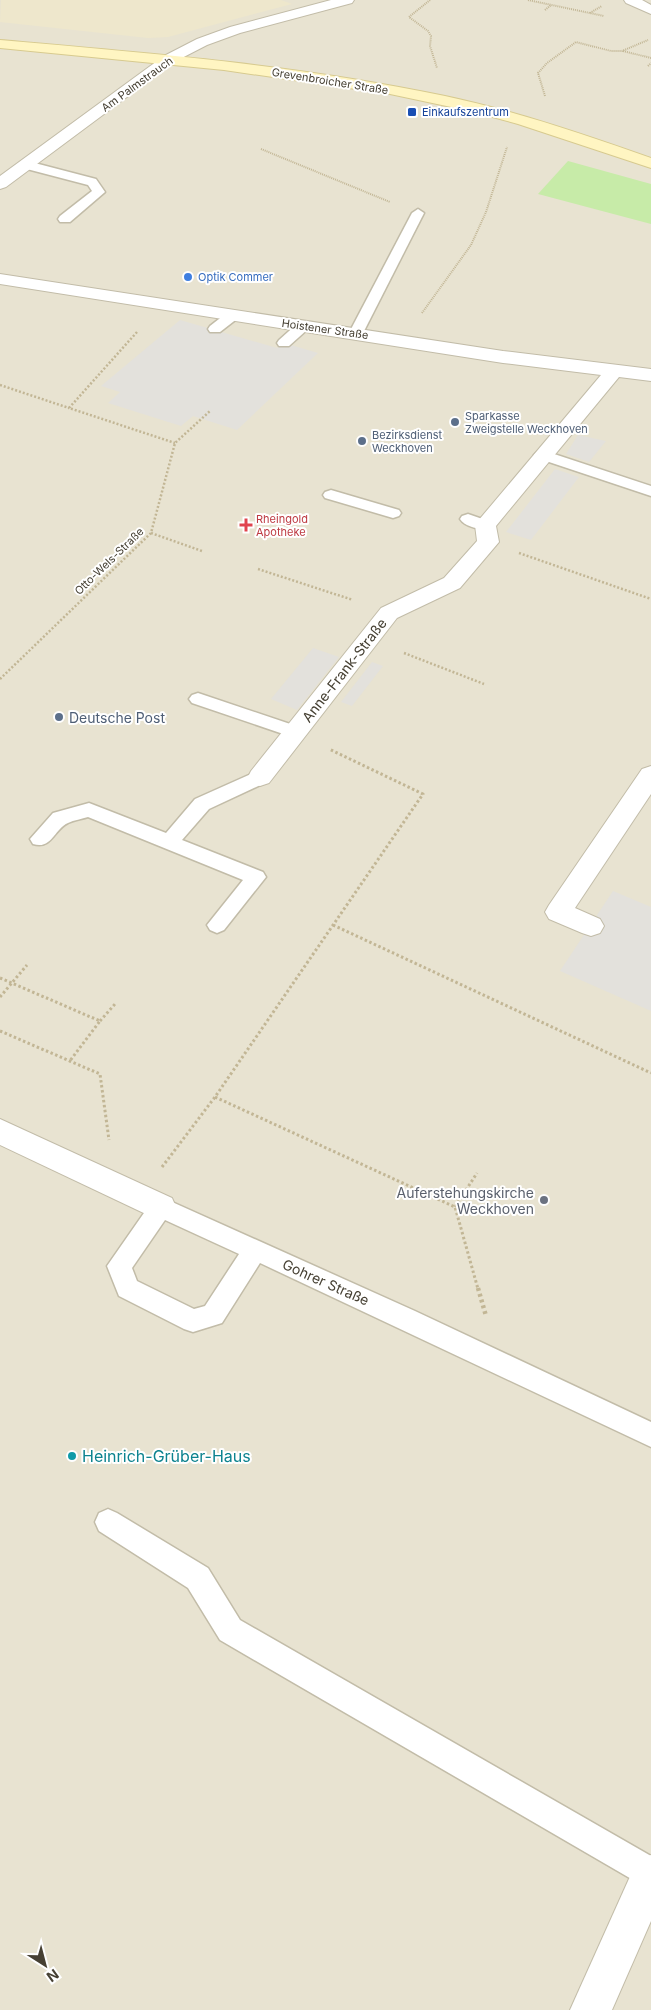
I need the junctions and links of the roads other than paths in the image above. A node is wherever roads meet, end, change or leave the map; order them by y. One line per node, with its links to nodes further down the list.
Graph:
1 (347, 0): 5 (street, Am Palmstrauch)
2 (631, 0): 3 (street)
3 (651, 10)
4 (0, 44): 5 (main road, Grevenbroicher Straße)
5 (170, 59): 6 (main road, Grevenbroicher Straße); 7 (street, Am Palmstrauch)
6 (651, 162)
7 (27, 165): 8 (street, Am Palmstrauch); 10 (lane)
8 (0, 184)
9 (418, 213): 15 (lane)
10 (65, 220)
11 (0, 279): 12 (street, Hoistener Straße)
12 (233, 315): 13 (street, Hoistener Straße); 14 (lane)
13 (303, 326): 15 (street, Hoistener Straße); 16 (lane)
14 (216, 330)
15 (356, 333): 17 (street, Hoistener Straße)
16 (284, 343)
17 (614, 370): 18 (street, Hoistener Straße); 19 (street, Anne-Frank-Straße)
18 (651, 375)
19 (542, 455): 20 (lane); 24 (street, Anne-Frank-Straße)
20 (651, 491)
21 (331, 494): 22 (lane)
22 (393, 513)
23 (198, 699): 24 (lane)
24 (294, 732): 26 (street, Anne-Frank-Straße)
25 (651, 775): 30 (street)
26 (260, 777): 28 (lane)
27 (40, 839): 28 (lane)
28 (170, 842): 29 (lane)
29 (217, 925)
30 (591, 926)
31 (0, 1131): 32 (street, Gohrer Straße)
32 (150, 1202): 33 (lane, Gohrer Straße); 33 (lane)
33 (255, 1250): 34 (lane, Gohrer Straße)
34 (651, 1435)
35 (108, 1522): 36 (lane)
36 (651, 1874): 37 (street)
37 (591, 2010)

